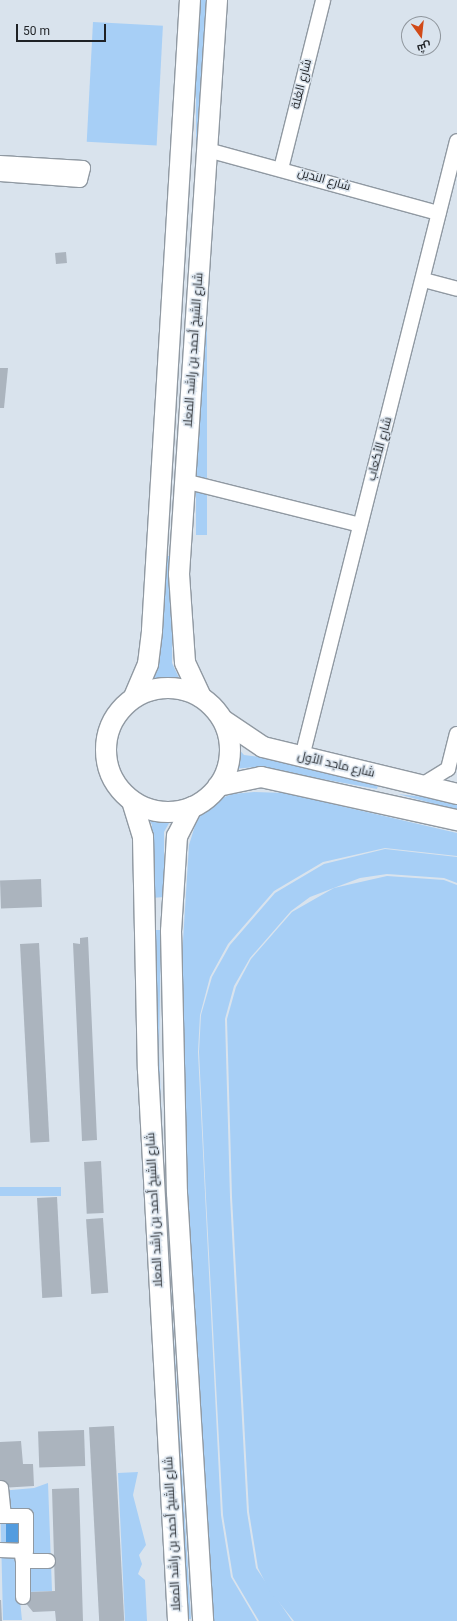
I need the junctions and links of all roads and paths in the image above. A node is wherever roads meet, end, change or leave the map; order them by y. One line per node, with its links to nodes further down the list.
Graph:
1 (190, 0): 14 (main road)
2 (217, 0): 5 (main road, شارع الشيخ أحمد بن راشد المعلا)
3 (324, 0): 7 (street, شارع الغلة)
4 (457, 141): 9 (street, شارع الأكعاب)
5 (208, 150): 7 (street, شارع الندين); 12 (main road, شارع الشيخ أحمد بن راشد المعلا)
6 (0, 163): 8 (street)
7 (281, 169): 9 (street, شارع الندين)
8 (0, 174)
9 (439, 213): 10 (street, شارع الأكعاب)
10 (424, 280): 11 (street); 13 (street, شارع الأكعاب)
11 (457, 289)
12 (184, 481): 13 (street); 15 (main road, شارع الشيخ أحمد بن راشد المعلا)
13 (360, 525): 18 (street, شارع الأكعاب)
14 (134, 697): 15 (main road); 24 (main road)
15 (201, 697): 16 (main road)
16 (223, 720): 18 (main road, شارع ماجد الأول); 21 (main road)
17 (457, 734): 19 (street)
18 (302, 757): 20 (main road, شارع ماجد الأول)
19 (448, 769): 20 (street); 22 (street)
20 (422, 785): 23 (main road, شارع ماجد الأول)
21 (218, 786): 25 (main road); 26 (main road)
22 (457, 786)
23 (457, 794)
24 (132, 801): 25 (main road); 33 (main road, شارع الشيخ أحمد بن راشد المعلا)
25 (192, 807): 34 (main road, شارع الشيخ أحمد بن راشد المعلا)
26 (457, 820)
27 (1, 1488): 28 (street)
28 (2, 1516): 30 (street)
29 (0, 1550): 30 (street)
30 (22, 1556): 31 (street); 32 (street)
31 (48, 1561)
32 (23, 1597)
33 (178, 1621)
34 (203, 1621)

